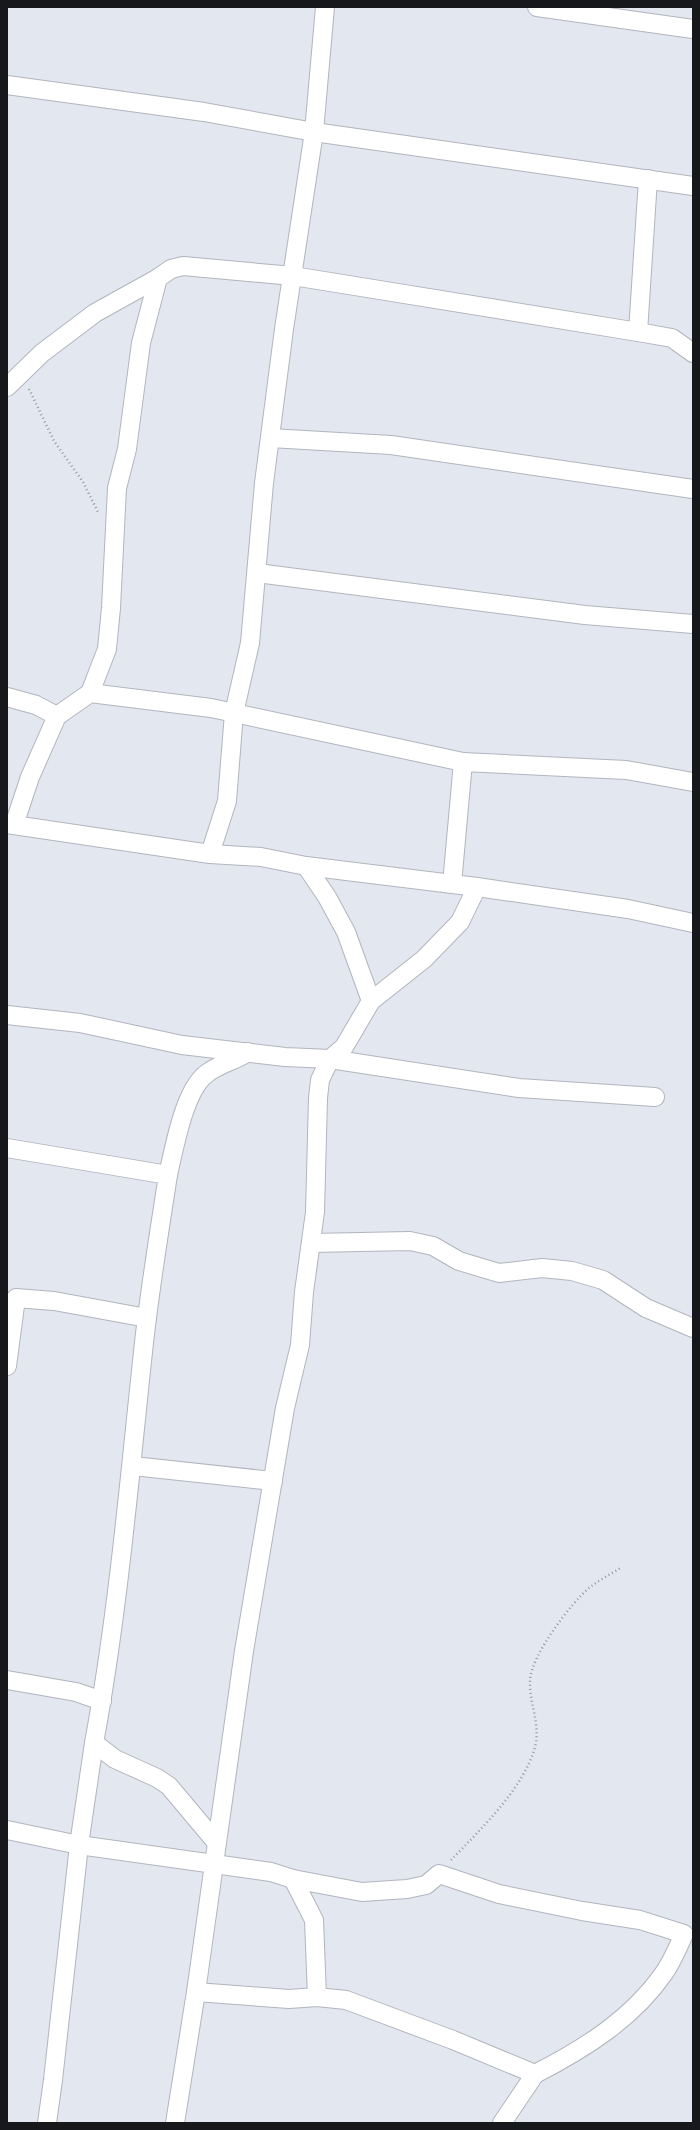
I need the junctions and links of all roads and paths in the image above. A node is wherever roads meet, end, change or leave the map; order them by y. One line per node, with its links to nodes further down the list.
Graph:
1 (325, 7): 5 (street)
2 (537, 7): 3 (street)
3 (693, 29)
4 (7, 85): 5 (street)
5 (314, 132): 6 (street); 8 (street)
6 (648, 179): 7 (street); 10 (street)
7 (693, 186)
8 (293, 276): 9 (street); 10 (street); 14 (street)
9 (158, 278): 12 (street); 19 (street)
10 (638, 332): 11 (street)
11 (693, 353)
12 (22, 372): 13 (street); 16 (path)
13 (7, 387)
14 (270, 438): 15 (street); 17 (street)
15 (693, 489)
16 (100, 517)
17 (257, 573): 18 (street); 21 (street)
18 (693, 624)
19 (90, 693): 21 (street); 22 (street)
20 (7, 697): 22 (street)
21 (234, 713): 23 (street); 26 (street)
22 (57, 716): 25 (street)
23 (463, 762): 24 (street); 28 (street)
24 (693, 782)
25 (10, 825): 26 (street)
26 (210, 854): 27 (street)
27 (306, 866): 28 (street); 31 (street)
28 (452, 884): 29 (street)
29 (477, 887): 30 (street); 31 (street)
30 (693, 924)
31 (371, 1002): 34 (street)
32 (7, 1015): 33 (street)
33 (248, 1052): 34 (street); 37 (street)
34 (330, 1059): 35 (street); 38 (street)
35 (655, 1096)
36 (7, 1148): 37 (street)
37 (168, 1175): 40 (street)
38 (311, 1243): 41 (street); 44 (street)
39 (12, 1297): 40 (street); 42 (street)
40 (147, 1318): 43 (street)
41 (693, 1328)
42 (7, 1366)
43 (133, 1466): 44 (street); 47 (street)
44 (273, 1481): 50 (street)
45 (622, 1566): 53 (path)
46 (7, 1680): 47 (street)
47 (102, 1701): 48 (street)
48 (94, 1743): 50 (street); 51 (street)
49 (7, 1830): 51 (street)
50 (216, 1842): 52 (street)
51 (79, 1845): 52 (street); 59 (street)
52 (213, 1863): 54 (street); 56 (street)
53 (439, 1874): 54 (street); 55 (street)
54 (293, 1879): 57 (street)
55 (688, 1932): 58 (street)
56 (196, 1992): 57 (street); 60 (street)
57 (317, 1996): 58 (street)
58 (535, 2074): 61 (street)
59 (47, 2123)
60 (175, 2123)
61 (502, 2123)

